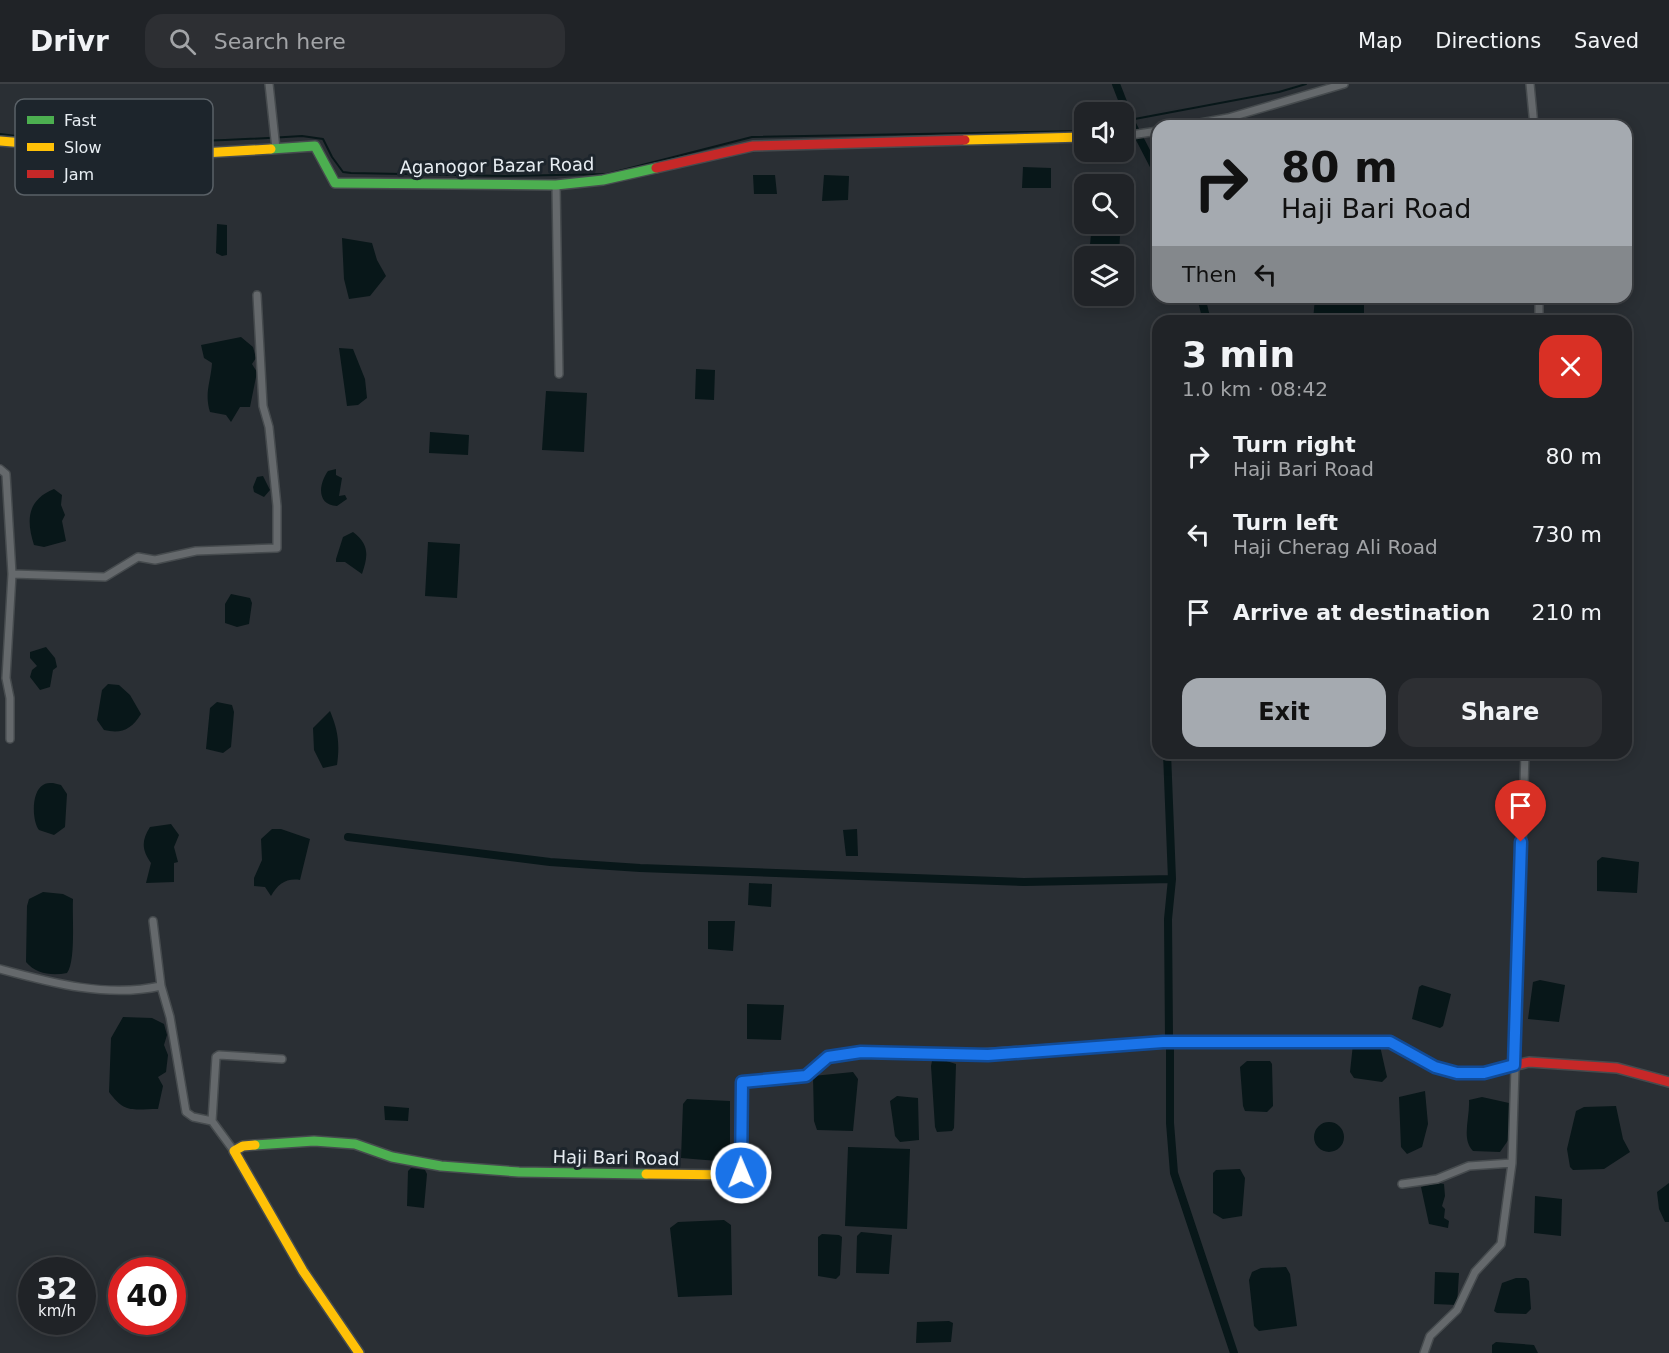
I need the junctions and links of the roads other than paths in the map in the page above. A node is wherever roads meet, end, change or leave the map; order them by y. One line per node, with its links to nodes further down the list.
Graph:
1 (269, 84): 11 (street)
2 (1344, 84): 4 (street)
3 (1530, 84): 5 (street)
4 (1217, 120)
5 (1533, 120)
6 (1152, 132): 7 (street)
7 (1134, 135)
8 (1074, 137): 13 (street, Aganogor Bazar Road)
9 (0, 141): 10 (street, Aganogor Bazar Road)
10 (15, 142)
11 (275, 146): 12 (street, Aganogor Bazar Road); 13 (street, Aganogor Bazar Road)
12 (213, 151)
13 (556, 185): 15 (street)
14 (257, 295): 17 (street)
15 (559, 374)
16 (0, 469): 17 (street)
17 (12, 574): 18 (street)
18 (10, 740)
19 (1525, 759): 24 (street)
20 (153, 921): 22 (street)
21 (0, 969): 22 (street)
22 (161, 986): 26 (street)
23 (282, 1059): 26 (street)
24 (1514, 1065): 25 (street, Haji Bari Road); 27 (street, Haji Bari Road); 28 (street)
25 (1669, 1082)
26 (212, 1120): 27 (street)
27 (234, 1151): 30 (street)
28 (1512, 1163): 29 (street); 31 (street)
29 (1402, 1184)
30 (359, 1353)
31 (1424, 1353)

